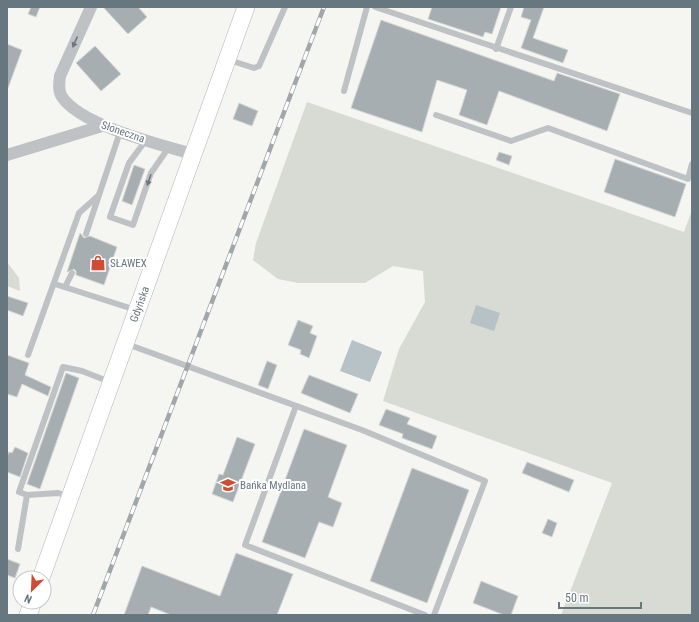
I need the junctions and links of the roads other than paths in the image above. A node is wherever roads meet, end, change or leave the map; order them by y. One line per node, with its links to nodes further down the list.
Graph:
1 (91, 7): 12 (street, Słoneczna, one-way to 12)
2 (246, 7): 8 (main road, Gdyńska)
3 (285, 7): 8 (lane)
4 (367, 7): 9 (lane)
5 (376, 7): 7 (lane)
6 (511, 7): 7 (lane)
7 (496, 49): 10 (lane)
8 (228, 59): 16 (main road, Gdyńska)
9 (344, 92)
10 (692, 113)
11 (436, 115): 18 (lane)
12 (102, 126): 13 (street, Słoneczna); 17 (street)
13 (120, 132): 14 (street, Słoneczna); 19 (lane)
14 (146, 140): 15 (street, Słoneczna); 15 (lane, one-way to 14)
15 (169, 147): 16 (street, Słoneczna)
16 (192, 154): 24 (main road, Gdyńska)
17 (7, 155)
18 (692, 164)
19 (99, 195): 20 (lane); 22 (lane)
20 (86, 234)
21 (72, 274): 23 (lane)
22 (55, 284): 23 (lane); 26 (lane)
23 (65, 287): 24 (lane)
24 (138, 310): 25 (main road, Gdyńska)
25 (125, 344): 27 (main road, Gdyńska); 28 (lane)
26 (28, 355)
27 (111, 382): 29 (lane); 30 (main road, Gdyńska)
28 (296, 406): 33 (lane); 34 (lane)
29 (27, 494): 30 (lane); 31 (lane)
30 (70, 497): 32 (main road, Gdyńska)
31 (18, 549)
32 (44, 570)
33 (425, 615)
34 (434, 615)

